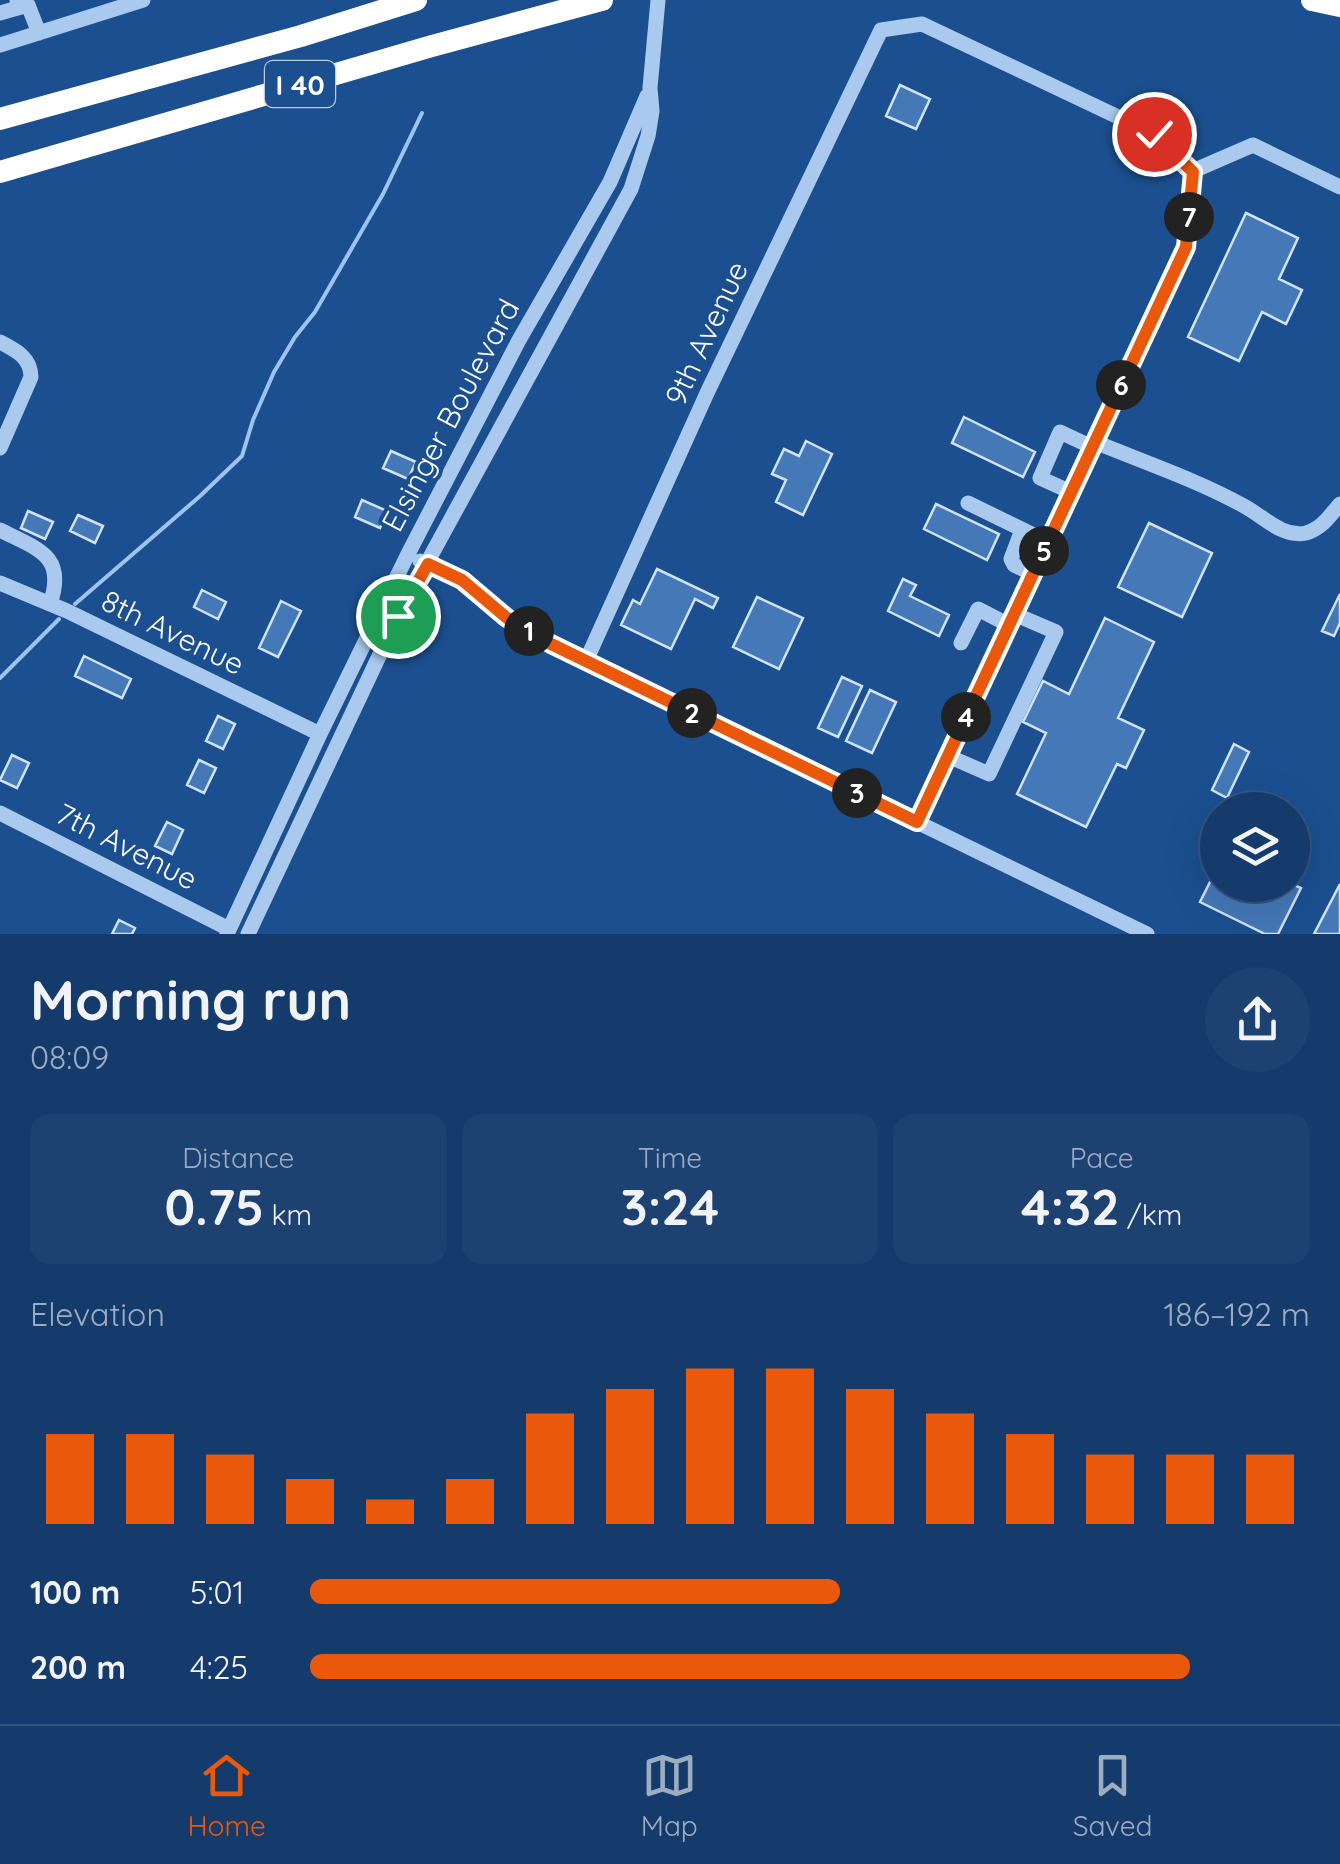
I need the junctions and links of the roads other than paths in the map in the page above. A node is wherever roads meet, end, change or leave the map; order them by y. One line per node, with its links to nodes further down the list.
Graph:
1 (143, 0): 9 (street)
2 (416, 0): 12 (highway, I 40)
3 (602, 0): 13 (highway, I 40)
4 (658, 0): 11 (street, Elsinger Boulevard)
5 (1312, 0): 7 (highway)
6 (23, 3): 8 (street); 9 (street)
7 (1340, 6)
8 (0, 13)
9 (39, 33): 10 (street)
10 (0, 45)
11 (650, 88): 16 (street, Elsinger Boulevard); 20 (street, Elsinger Boulevard)
12 (0, 119)
13 (0, 172)
14 (1193, 172): 15 (street); 18 (street); 34 (street, 9th Avenue)
15 (1340, 187)
16 (519, 340): 20 (street); 27 (street, Elsinger Boulevard)
17 (0, 342): 19 (street)
18 (1094, 444): 21 (street); 21 (street); 23 (street)
19 (0, 448)
20 (486, 452): 28 (street, Elsinger Boulevard)
21 (1071, 492): 26 (street)
22 (968, 503): 25 (street)
23 (1340, 504)
24 (0, 530): 31 (street)
25 (1022, 530): 26 (street); 29 (street)
26 (1048, 542): 29 (street)
27 (407, 556): 28 (street); 35 (street, Elsinger Boulevard)
28 (428, 564): 34 (street); 40 (street, Elsinger Boulevard)
29 (1033, 574): 32 (street)
30 (0, 584): 31 (street, 8th Avenue)
31 (50, 604): 35 (street, 8th Avenue)
32 (1012, 619): 33 (street); 36 (street); 36 (street)
33 (961, 643)
34 (586, 661): 38 (street)
35 (320, 734): 39 (street, Elsinger Boulevard)
36 (948, 756): 38 (street)
37 (0, 812): 39 (street, 7th Avenue)
38 (917, 822): 41 (street)
39 (228, 932)
40 (248, 934)
41 (1147, 934)

